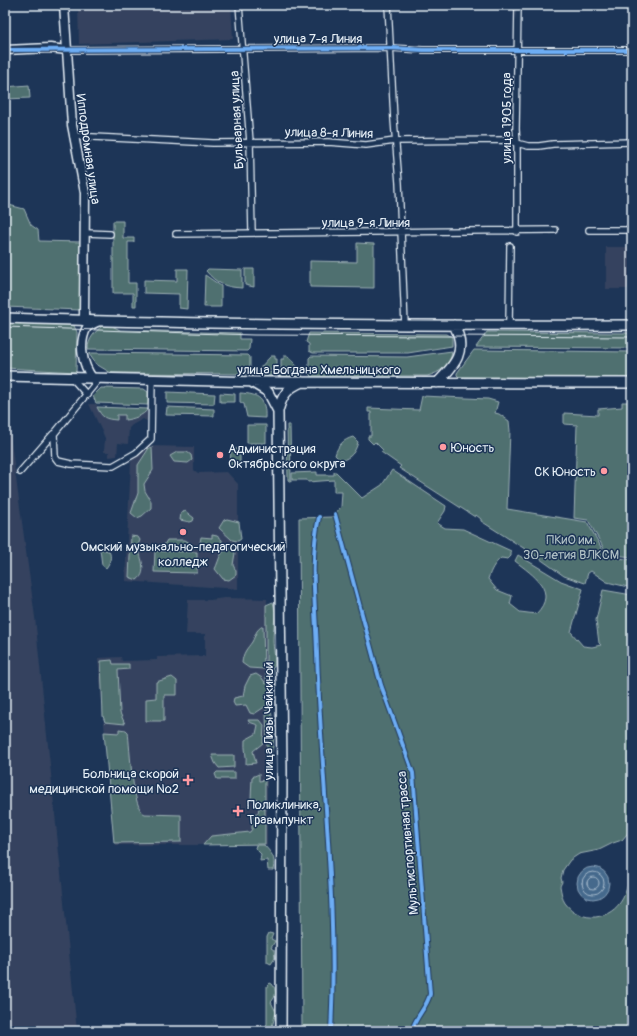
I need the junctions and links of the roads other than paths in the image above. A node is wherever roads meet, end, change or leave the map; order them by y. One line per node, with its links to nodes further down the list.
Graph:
1 (64, 5): 9 (main road, Ипподромная улица)
2 (239, 5): 5 (street, Бульварная улица)
3 (388, 5): 6 (street)
4 (518, 5): 7 (street, улица 1905 года)
5 (243, 48): 6 (street, улица 7-я Линия); 9 (street, улица 7-я Линия); 13 (street, Бульварная улица)
6 (391, 48): 7 (street, улица 7-я Линия); 12 (street)
7 (518, 49): 10 (street, улица 7-я Линия); 15 (street, улица 1905 года)
8 (5, 50): 9 (main road, улица 7-я Линия)
9 (67, 50): 11 (main road, Ипподромная улица)
10 (632, 50)
11 (73, 136): 13 (street, улица 8-я Линия); 22 (main road, Ипподромная улица)
12 (395, 141): 13 (street, улица 8-я Линия); 15 (street, улица 8-я Линия); 21 (street)
13 (250, 142): 20 (street, Бульварная улица)
14 (632, 142): 15 (street, улица 8-я Линия)
15 (518, 143): 19 (street, улица 1905 года)
16 (555, 230): 19 (street, улица 9-я Линия)
17 (589, 230): 18 (street)
18 (632, 230)
19 (517, 232): 21 (street, улица 9-я Линия)
20 (252, 233): 21 (street, улица 9-я Линия); 24 (street, улица 9-я Линия)
21 (401, 233): 29 (street)
22 (86, 234): 23 (street); 27 (main road, Ипподромная улица)
23 (110, 234)
24 (176, 234)
25 (510, 246): 32 (street)
26 (5, 318): 27 (main road)
27 (84, 320): 28 (main road)
28 (99, 321): 29 (main road); 35 (main road)
29 (405, 325): 31 (main road)
30 (632, 325): 32 (main road)
31 (454, 326): 32 (main road); 39 (main road)
32 (509, 326)
33 (5, 376): 34 (main road, улица Богдана Хмельницкого)
34 (72, 378): 35 (main road, улица Богдана Хмельницкого); 41 (street)
35 (96, 379): 36 (main road, улица Богдана Хмельницкого); 41 (street)
36 (152, 380): 37 (main road, улица Богдана Хмельницкого); 43 (street)
37 (251, 382): 38 (main road, улица Богдана Хмельницкого); 42 (main road)
38 (302, 382): 39 (main road, улица Богдана Хмельницкого); 42 (main road)
39 (437, 383): 40 (main road, улица Богдана Хмельницкого)
40 (632, 383)
41 (86, 395): 43 (street)
42 (278, 411): 45 (main road, улица Лизы Чайкиной)
43 (54, 434): 44 (street)
44 (20, 472)
45 (282, 1031)

